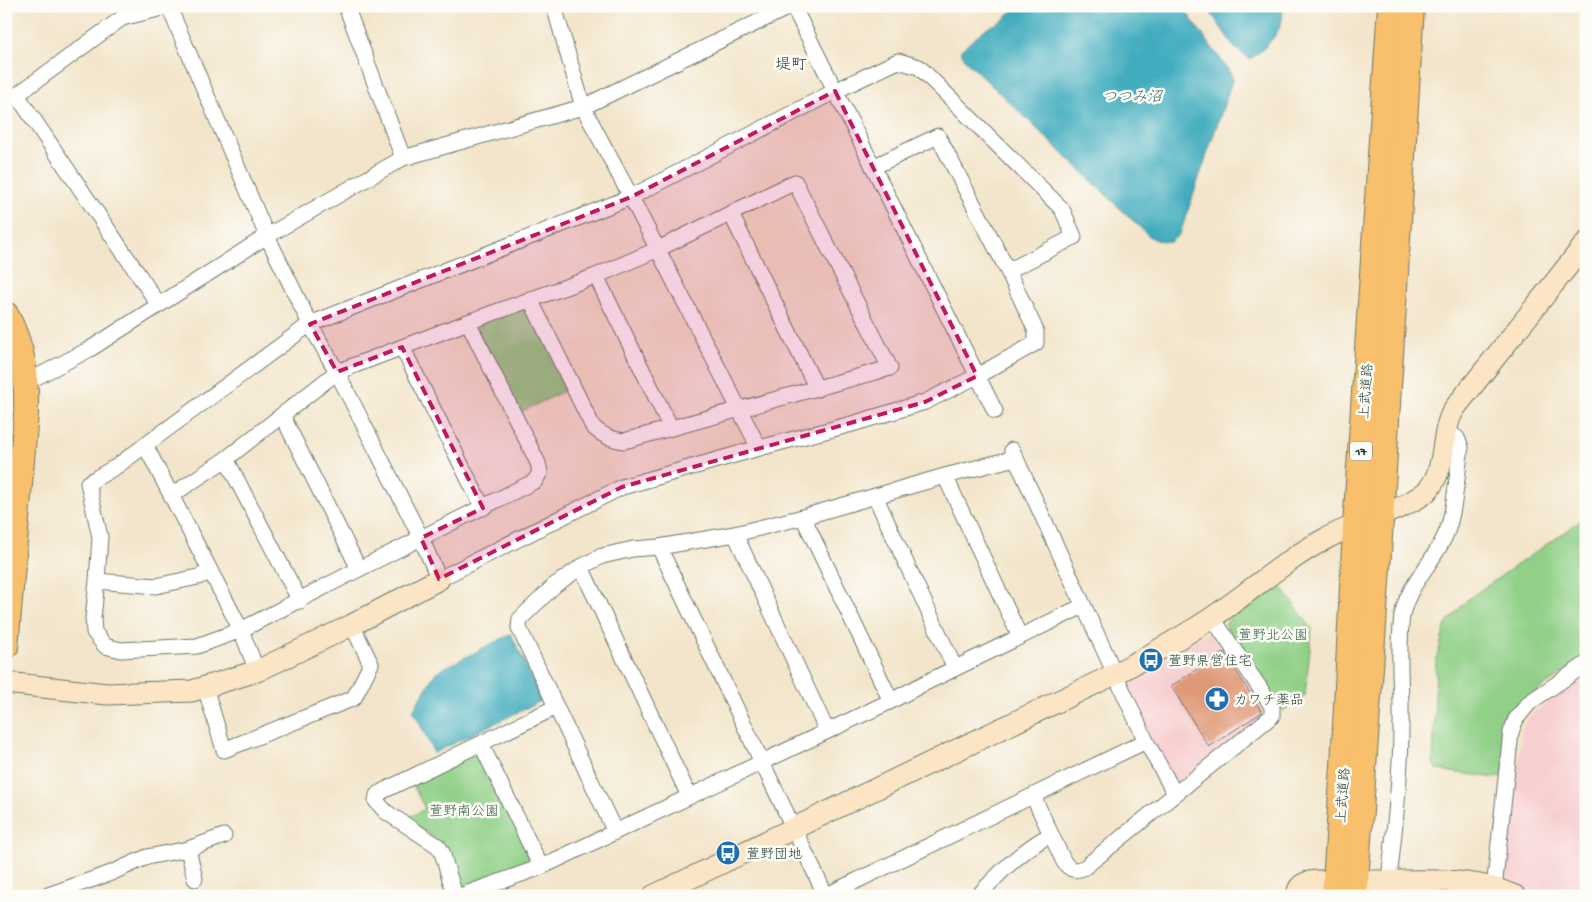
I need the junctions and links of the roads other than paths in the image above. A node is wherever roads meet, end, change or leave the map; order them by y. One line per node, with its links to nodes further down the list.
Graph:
1 (346, 6): 10 (street)
2 (554, 6): 9 (street)
3 (1391, 6): 44 (highway, 上武道路 / 17)
4 (1411, 6): 43 (highway, 上武道路 / 17)
5 (170, 7): 8 (street); 14 (street)
6 (787, 7): 7 (street); 9 (street)
7 (835, 92): 11 (street); 12 (street); 17 (street)
8 (12, 99): 20 (street)
9 (583, 107): 10 (street); 12 (street)
10 (403, 158): 14 (street)
11 (873, 167): 17 (street); 26 (street)
12 (631, 197): 16 (street); 23 (street)
13 (731, 214): 16 (street); 28 (street); 28 (street)
14 (268, 236): 20 (street); 23 (street)
15 (1586, 244): 33 (street)
16 (656, 250): 18 (street); 29 (street)
17 (1008, 271): 26 (street)
18 (596, 276): 19 (street); 32 (street)
19 (530, 299): 22 (street); 32 (street)
20 (159, 305): 27 (street)
21 (6, 314): 27 (main road)
22 (468, 322): 24 (street); 41 (street)
23 (310, 324): 25 (street); 34 (street)
24 (402, 347): 25 (street); 41 (street)
25 (337, 372): 31 (street); 46 (street)
26 (977, 376): 30 (street); 35 (street)
27 (27, 382): 38 (main road)
28 (817, 389): 29 (street)
29 (739, 410): 32 (street); 35 (street)
30 (995, 411)
31 (282, 415): 36 (street); 49 (street)
32 (671, 428)
33 (1446, 430): 43 (street); 83 (street)
34 (145, 445): 39 (street); 52 (street)
35 (758, 448): 51 (street)
36 (226, 459): 39 (street); 53 (street)
37 (945, 476): 40 (street); 54 (street); 58 (street)
38 (13, 478): 59 (main road)
39 (172, 495): 50 (street)
40 (875, 496): 42 (street); 60 (street)
41 (483, 508): 46 (street)
42 (803, 517): 45 (street); 66 (street)
43 (1380, 517): 44 (street); 83 (highway, 上武道路 / 17)
44 (1356, 527): 55 (street); 82 (highway, 上武道路 / 17)
45 (736, 534): 47 (street); 68 (street)
46 (421, 538): 49 (street); 51 (street)
47 (659, 548): 48 (street); 71 (street)
48 (581, 567): 67 (street); 73 (street)
49 (359, 569): 53 (street)
50 (210, 572): 52 (street); 57 (street)
51 (439, 579): 56 (street)
52 (97, 581): 57 (street)
53 (300, 601): 57 (street)
54 (1083, 606): 58 (street); 63 (street)
55 (1212, 617): 63 (street); 72 (street)
56 (352, 625): 62 (street); 65 (street)
57 (241, 630): 62 (street)
58 (1020, 637): 66 (street)
59 (6, 647)
60 (953, 664)
61 (1586, 664): 84 (street)
62 (257, 671): 65 (street)
63 (1114, 674): 69 (street); 75 (street)
64 (6, 683): 65 (street)
65 (205, 687)
66 (891, 701): 68 (street)
67 (556, 707): 70 (street); 76 (street)
68 (827, 731): 71 (street)
69 (1146, 741): 72 (street); 74 (street)
70 (481, 744): 80 (street); 86 (street)
71 (763, 762): 73 (street); 75 (street)
72 (1175, 794): 77 (street)
73 (689, 796): 76 (street)
74 (1033, 796): 77 (street); 89 (street)
75 (794, 827): 88 (street); 89 (street)
76 (615, 832): 80 (street)
77 (1050, 835): 90 (street)
78 (224, 836): 79 (street)
79 (188, 849): 81 (street); 85 (street)
80 (541, 866): 87 (street)
81 (195, 879)
82 (1327, 888): 91 (street)
83 (1375, 888): 84 (street)
84 (1494, 889): 92 (street)
85 (46, 896)
86 (455, 896)
87 (460, 896)
88 (653, 896)
89 (826, 896)
90 (978, 896)
91 (1297, 896)
92 (1515, 896)

